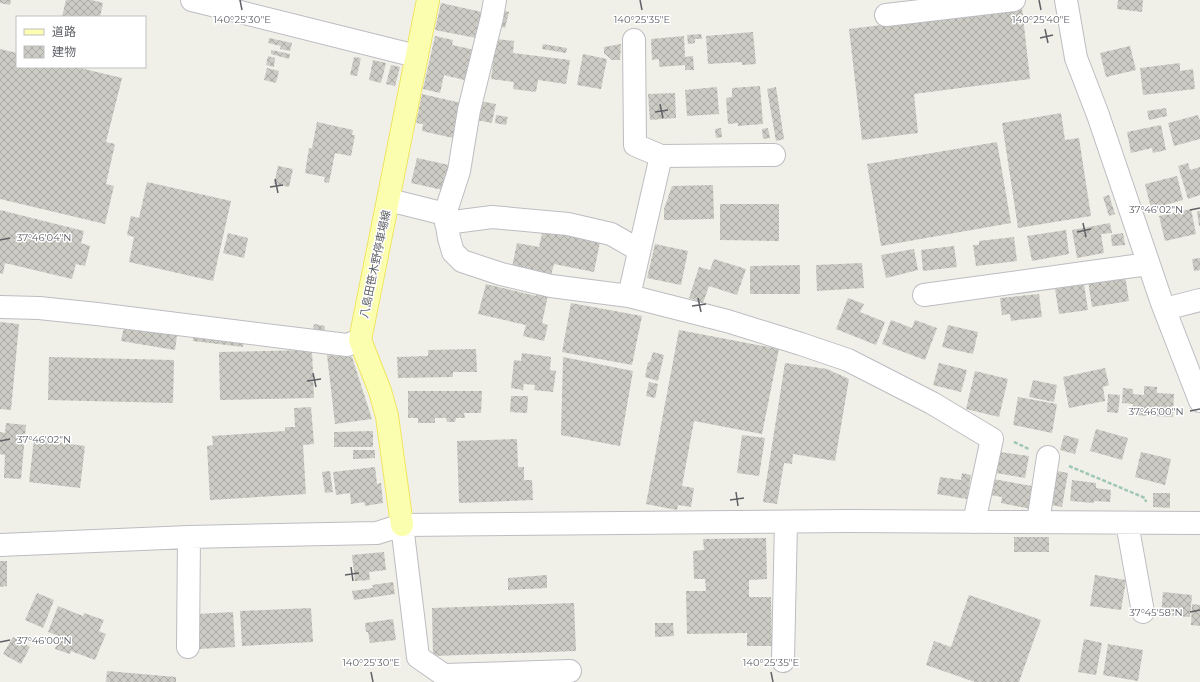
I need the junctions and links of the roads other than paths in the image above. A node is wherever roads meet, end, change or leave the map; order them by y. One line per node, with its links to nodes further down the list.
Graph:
1 (192, 0): 8 (street)
2 (428, 0): 8 (main road, 八島田笹木野停車場線)
3 (495, 0): 12 (street)
4 (1014, 0): 6 (street)
5 (1066, 0): 14 (street)
6 (886, 15)
7 (634, 40): 10 (street)
8 (416, 56): 11 (main road, 八島田笹木野停車場線)
9 (774, 155): 10 (street)
10 (661, 156): 13 (street)
11 (389, 200): 12 (street); 20 (main road, 八島田笹木野停車場線)
12 (446, 218): 13 (street); 16 (street)
13 (639, 250): 16 (street)
14 (1148, 264): 15 (street); 19 (street)
15 (924, 295)
16 (629, 296): 24 (street)
17 (1200, 300): 19 (street)
18 (0, 308): 20 (street)
19 (1165, 309): 21 (street)
20 (360, 340): 28 (main road)
21 (1200, 401)
22 (1048, 457): 25 (street)
23 (786, 522): 24 (street); 28 (street); 33 (street)
24 (974, 522): 25 (street)
25 (1038, 522): 26 (street)
26 (1137, 523): 27 (street); 31 (street)
27 (1200, 523)
28 (402, 525): 29 (street); 34 (street)
29 (189, 537): 30 (street); 32 (street)
30 (0, 545)
31 (1143, 612)
32 (188, 647)
33 (783, 661)
34 (570, 671)

